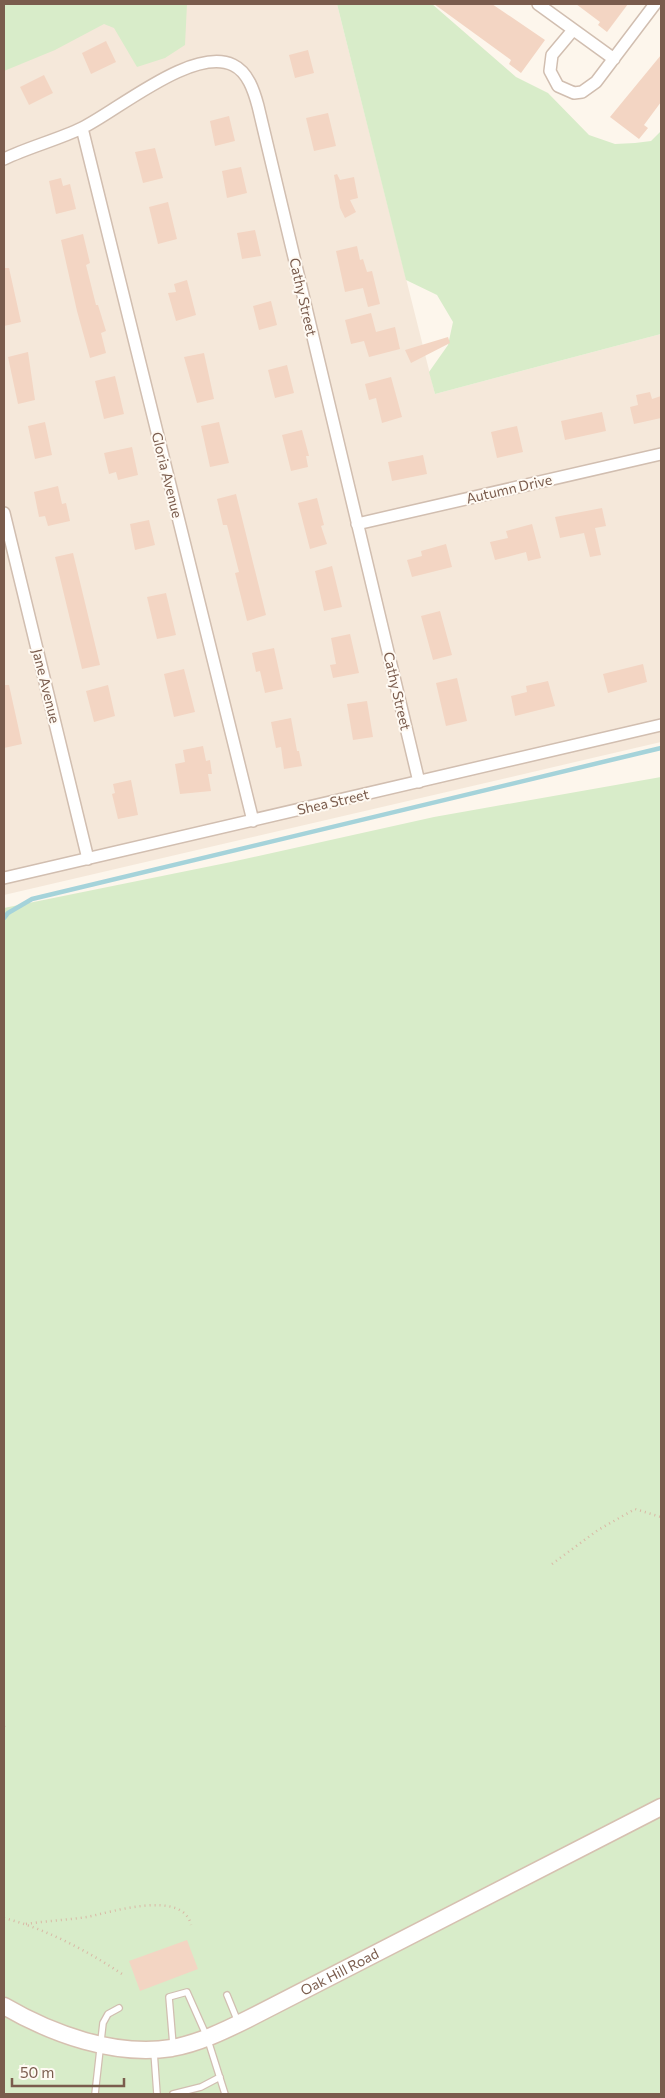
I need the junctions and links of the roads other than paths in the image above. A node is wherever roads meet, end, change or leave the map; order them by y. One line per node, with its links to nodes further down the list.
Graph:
1 (538, 4): 3 (street)
2 (655, 4): 4 (street)
3 (573, 30): 4 (street); 4 (street)
4 (614, 59)
5 (82, 128): 6 (street, Cathy Street); 9 (street, Cathy Street); 12 (street, Gloria Avenue)
6 (4, 159)
7 (661, 454): 9 (street, Autumn Drive)
8 (4, 513): 13 (street, Jane Avenue)
9 (357, 524): 11 (street, Cathy Street)
10 (661, 725): 11 (street, Shea Street)
11 (419, 782): 12 (street, Shea Street)
12 (253, 821): 13 (street, Shea Street)
13 (88, 859): 14 (street, Shea Street)
14 (4, 878)
15 (661, 1807): 19 (street, Oak Hill Road)
16 (227, 1995): 19 (lane)
17 (4, 2006): 21 (street, Oak Hill Road)
18 (120, 2008): 21 (lane)
19 (239, 2024): 20 (street, Oak Hill Road)
20 (207, 2037): 22 (street, Oak Hill Road); 22 (lane); 24 (lane)
21 (102, 2044): 23 (street, Oak Hill Road); 25 (lane)
22 (173, 2048): 23 (street, Oak Hill Road)
23 (153, 2050): 26 (lane)
24 (220, 2077): 27 (lane); 28 (lane)
25 (94, 2094)
26 (157, 2094)
27 (173, 2094)
28 (226, 2094)

